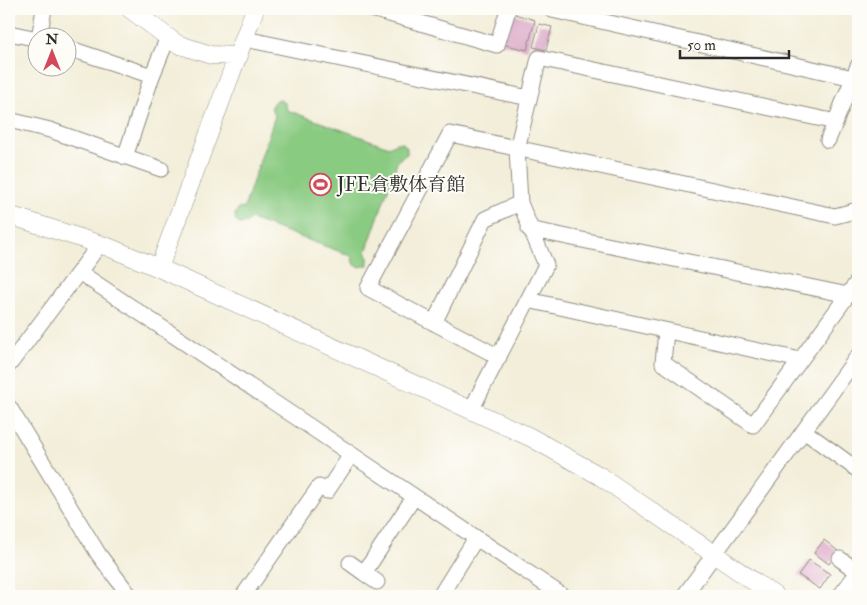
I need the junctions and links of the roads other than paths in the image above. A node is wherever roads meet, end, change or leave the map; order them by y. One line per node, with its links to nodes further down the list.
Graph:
1 (44, 9): 7 (street)
2 (130, 9): 10 (street)
3 (255, 9): 11 (street)
4 (372, 9): 6 (street)
5 (552, 9): 14 (street)
6 (508, 10)
7 (40, 28)
8 (9, 33): 9 (street)
9 (28, 36)
10 (168, 37): 13 (street); 15 (street)
11 (245, 39): 13 (street); 16 (street)
12 (78, 51): 15 (street)
13 (239, 56): 28 (street)
14 (856, 72): 18 (street)
15 (152, 76): 21 (street)
16 (529, 98): 18 (street); 20 (street)
17 (9, 120): 21 (street)
18 (836, 122): 19 (street)
19 (828, 140)
20 (517, 149): 23 (street); 24 (street); 33 (street)
21 (126, 157): 22 (street)
22 (161, 169)
23 (520, 203): 26 (street); 33 (street)
24 (858, 210)
25 (9, 215): 27 (street)
26 (529, 229): 31 (street); 32 (street)
27 (100, 244): 28 (street); 29 (street)
28 (159, 268): 40 (street)
29 (79, 272): 38 (street); 42 (street)
30 (858, 281): 31 (street)
31 (848, 295): 37 (street)
32 (528, 300): 34 (street); 35 (street)
33 (434, 323): 35 (street)
34 (666, 331): 37 (street); 37 (street)
35 (499, 356): 40 (street)
36 (858, 356): 41 (street)
37 (800, 360)
38 (9, 365)
39 (9, 407): 51 (street)
40 (471, 410): 46 (street)
41 (804, 431): 43 (street); 46 (street)
42 (352, 455): 44 (street); 52 (street)
43 (858, 470)
44 (414, 497): 45 (street); 49 (street)
45 (476, 538): 53 (street); 54 (street)
46 (714, 554): 55 (street); 56 (street)
47 (840, 558): 57 (street)
48 (350, 563): 49 (street)
49 (364, 573): 50 (street)
50 (377, 582)
51 (130, 596)
52 (243, 596)
53 (440, 596)
54 (563, 596)
55 (684, 596)
56 (775, 596)
57 (840, 596)

